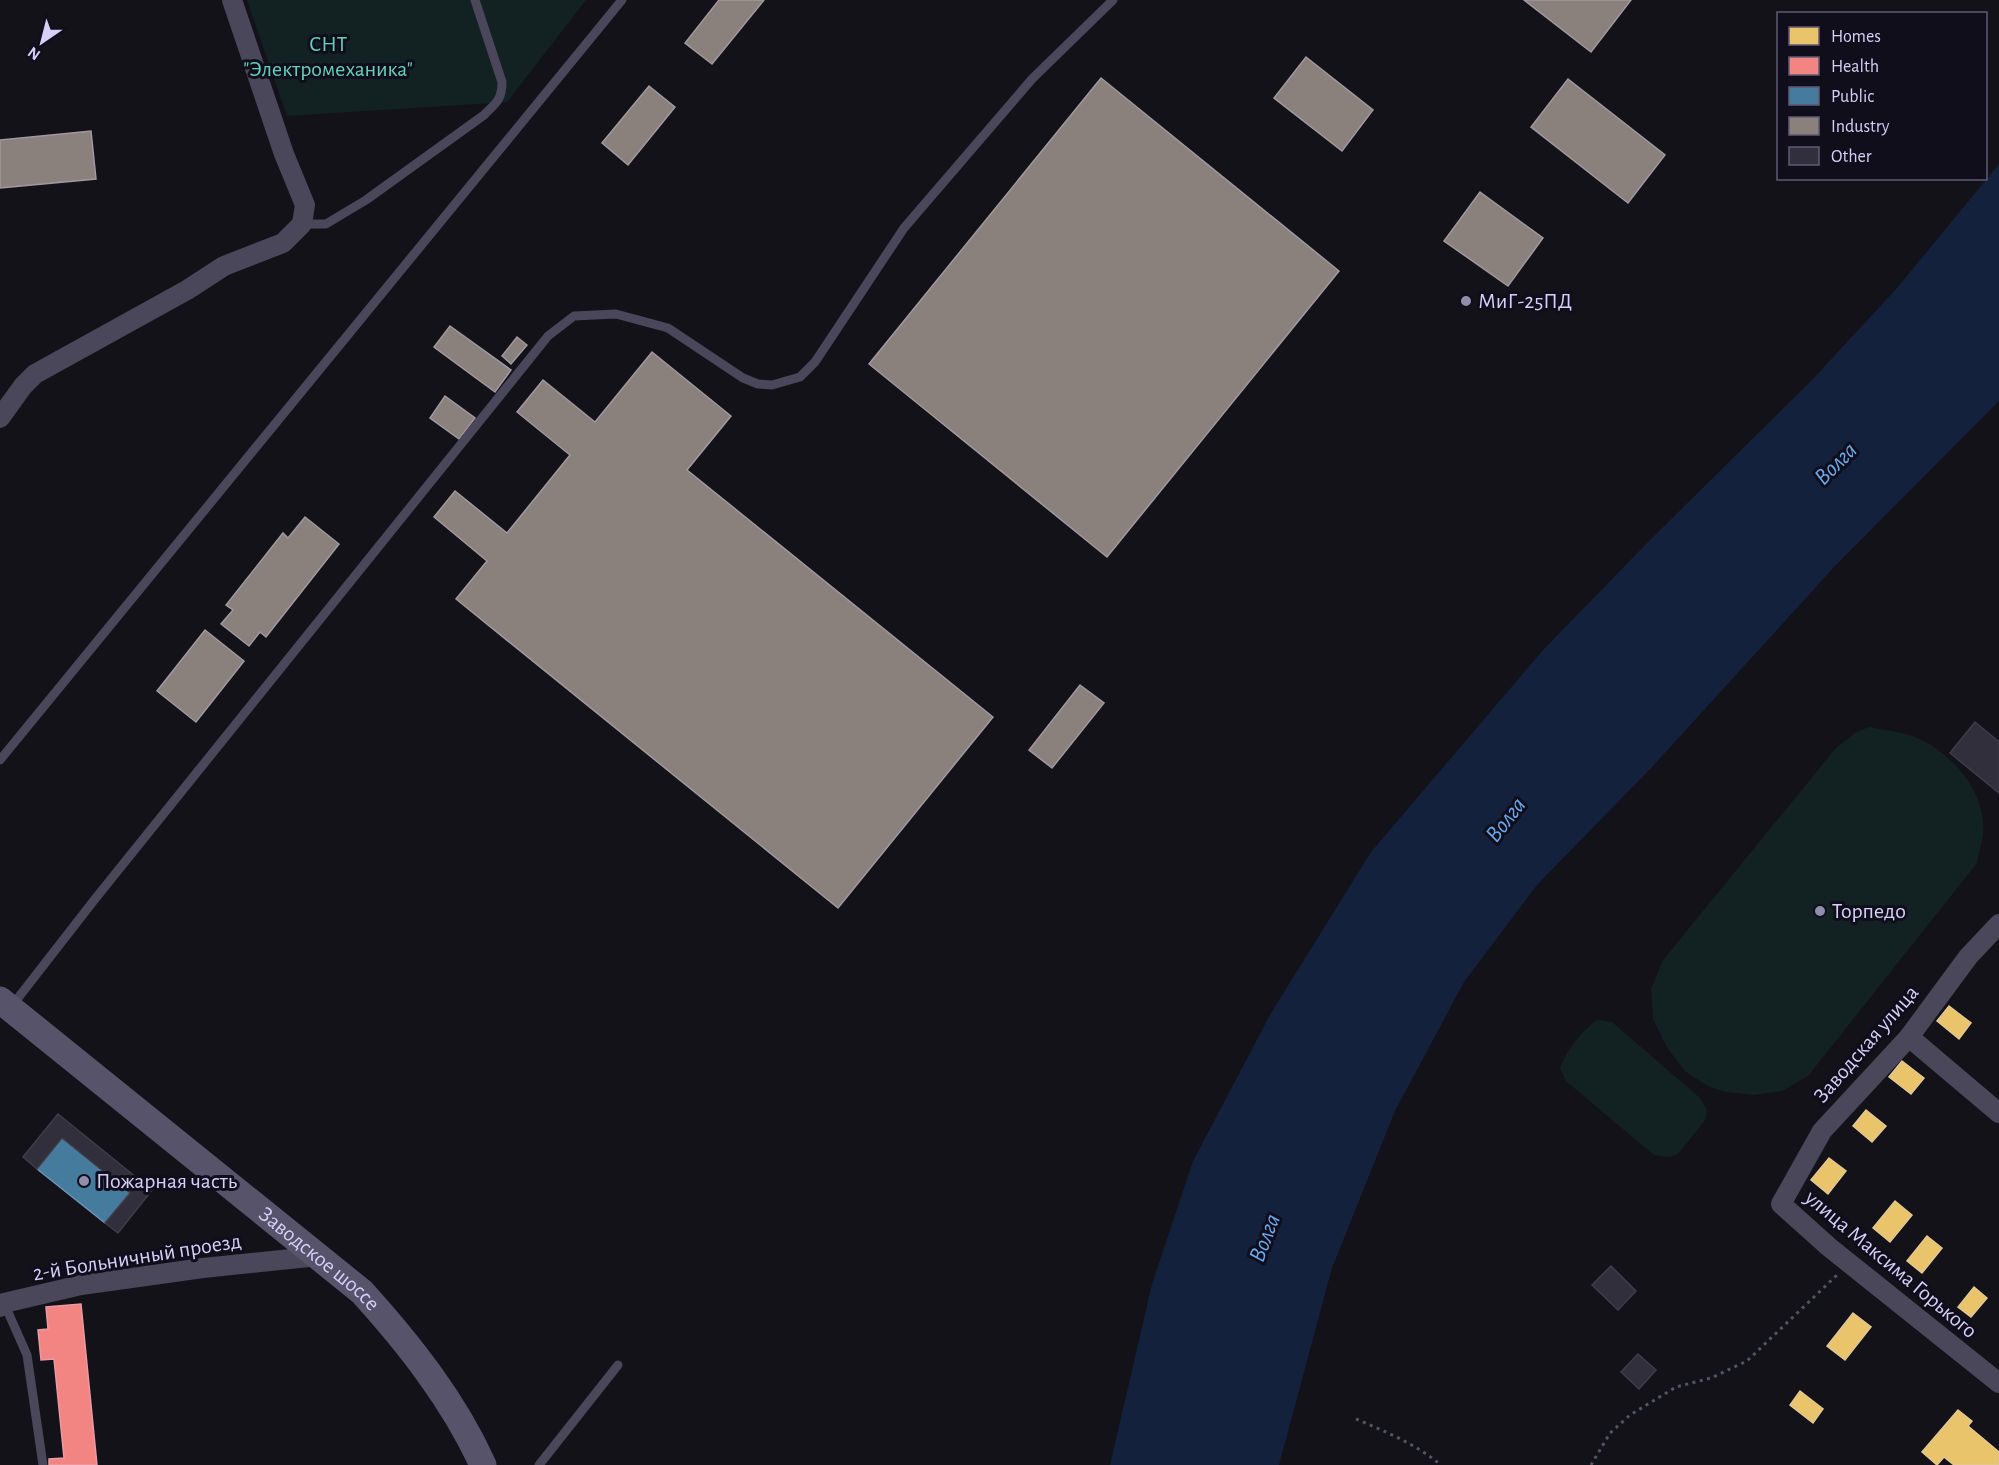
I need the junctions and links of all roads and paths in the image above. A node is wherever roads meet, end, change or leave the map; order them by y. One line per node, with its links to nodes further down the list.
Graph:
1 (232, 0): 5 (street)
2 (475, 0): 5 (lane)
3 (622, 0): 7 (lane)
4 (1113, 0): 9 (lane)
5 (302, 224): 6 (street)
6 (0, 418)
7 (0, 760)
8 (1999, 924): 10 (street, Заводская улица)
9 (5, 1004): 13 (street, Заводское шоссе)
10 (1909, 1037): 11 (street); 12 (street, Заводская улица)
11 (1999, 1113)
12 (1781, 1204): 14 (street, улица Максима Горького)
13 (319, 1256): 15 (street, 2-й Больничный проезд); 20 (street, Заводское шоссе)
14 (1849, 1263): 17 (street, улица Максима Горького); 23 (path)
15 (2, 1305): 19 (lane)
16 (618, 1365): 21 (lane)
17 (1999, 1383)
18 (1356, 1419): 22 (path)
19 (43, 1465)
20 (483, 1465)
21 (539, 1465)
22 (1441, 1465)
23 (1591, 1465)

